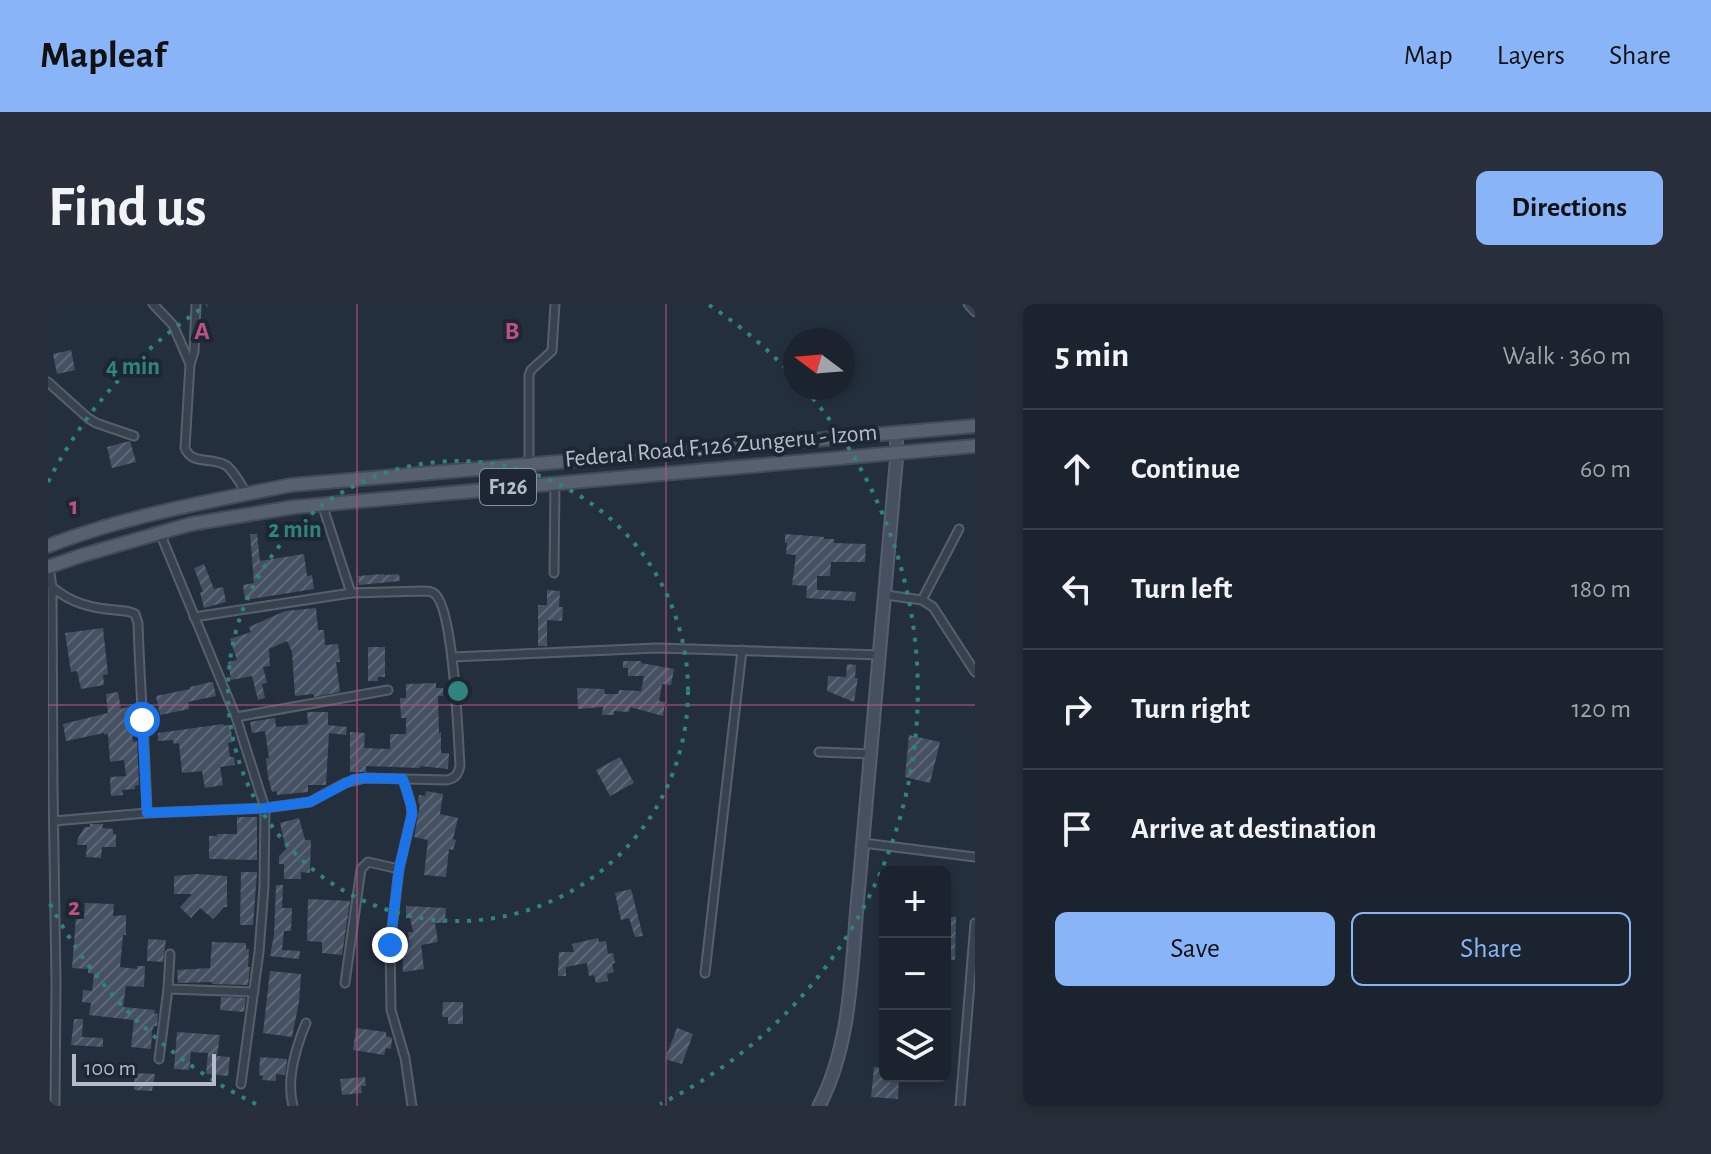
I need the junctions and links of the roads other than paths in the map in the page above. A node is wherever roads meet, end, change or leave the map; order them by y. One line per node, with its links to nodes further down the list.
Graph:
1 (153, 304): 6 (street)
2 (196, 304): 6 (street)
3 (555, 304): 13 (street)
4 (968, 304): 5 (street)
5 (975, 312)
6 (190, 364): 16 (street)
7 (48, 382): 10 (street)
8 (975, 426): 9 (main road, Federal Road F.126 Zungeru - Izom / F126)
9 (896, 433): 12 (street); 13 (main road, Federal Road F.126 Zungeru - Izom / F126)
10 (134, 436)
11 (975, 446): 12 (main road, Federal Road F.126 Zungeru - Izom / F126)
12 (897, 453): 15 (main road, Federal Road F.126 Zungeru - Izom / F126); 26 (street)
13 (529, 465): 14 (main road, Federal Road F.126 Zungeru - Izom / F126)
14 (423, 474): 16 (main road, Federal Road F.126 Zungeru - Izom / F126); 17 (main road)
15 (555, 483): 17 (main road, Federal Road F.126 Zungeru - Izom / F126); 23 (street)
16 (247, 494): 21 (main road, Federal Road F.126 Zungeru - Izom / F126)
17 (425, 495): 18 (main road, Federal Road F.126 Zungeru - Izom / F126)
18 (322, 504): 20 (main road, Federal Road F.126 Zungeru - Izom / F126); 25 (street)
19 (959, 529): 27 (street)
20 (160, 533): 22 (main road, Federal Road F.126 Zungeru - Izom / F126); 28 (street)
21 (48, 546)
22 (49, 567): 24 (street)
23 (554, 573)
24 (52, 587): 38 (street); 40 (street)
25 (351, 593): 28 (street); 31 (street)
26 (886, 595): 27 (street); 30 (street)
27 (922, 600): 32 (street)
28 (194, 617): 34 (street)
29 (742, 650): 30 (street); 31 (street); 47 (street)
30 (881, 655): 36 (street)
31 (452, 657): 37 (street)
32 (975, 672)
33 (388, 690): 34 (street)
34 (236, 717): 39 (street)
35 (819, 752): 36 (street)
36 (872, 754): 42 (street)
37 (403, 779): 39 (street); 44 (street)
38 (50, 788): 41 (street)
39 (265, 808): 40 (street); 50 (street)
40 (147, 813): 41 (street)
41 (54, 821): 54 (street)
42 (863, 843): 43 (street); 58 (street)
43 (974, 856)
44 (399, 869): 48 (street); 57 (street)
45 (975, 923): 59 (street)
46 (170, 954): 49 (street)
47 (705, 973)
48 (345, 983)
49 (168, 989): 50 (street); 52 (street)
50 (254, 992): 53 (street)
51 (306, 1023): 56 (street)
52 (159, 1059)
53 (241, 1084)
54 (52, 1097): 55 (street)
55 (55, 1106)
56 (293, 1106)
57 (412, 1106)
58 (819, 1106)
59 (960, 1106)

